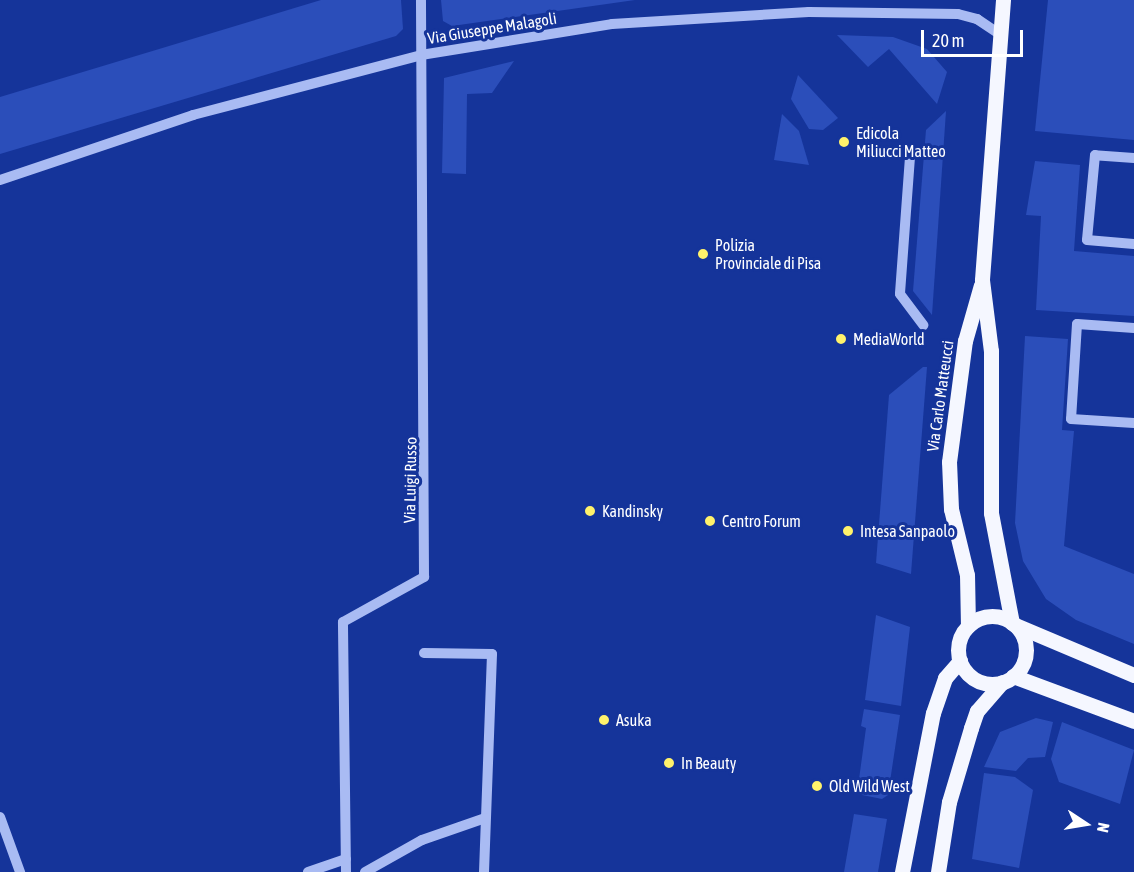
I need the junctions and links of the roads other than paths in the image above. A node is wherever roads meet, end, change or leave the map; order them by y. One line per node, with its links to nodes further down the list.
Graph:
1 (421, 0): 4 (street)
2 (1003, 0): 3 (main road, Via Carlo Matteucci)
3 (1001, 35): 4 (street, Via Giuseppe Malagoli); 9 (main road, Via Carlo Matteucci)
4 (421, 55): 7 (street, Via Giuseppe Malagoli); 22 (street, Via Luigi Russo)
5 (910, 157): 10 (street)
6 (1134, 158): 8 (street)
7 (0, 180)
8 (1134, 244)
9 (982, 280): 13 (main road, Via Carlo Matteucci); 14 (main road, Via Carlo Matteucci)
10 (923, 324)
11 (1134, 328): 12 (street)
12 (1134, 423)
13 (1014, 624): 14 (main road); 17 (main road); 18 (main road)
14 (968, 626): 16 (main road)
15 (424, 653): 21 (street)
16 (960, 661): 18 (main road); 28 (main road)
17 (1134, 675)
18 (1008, 679): 19 (main road); 29 (main road)
19 (1134, 722)
20 (0, 817): 23 (street)
21 (485, 818): 26 (street); 27 (street)
22 (346, 859): 24 (street); 25 (street, Via Luigi Russo)
23 (20, 872)
24 (308, 872)
25 (346, 872)
26 (365, 872)
27 (484, 872)
28 (902, 872)
29 (938, 872)

